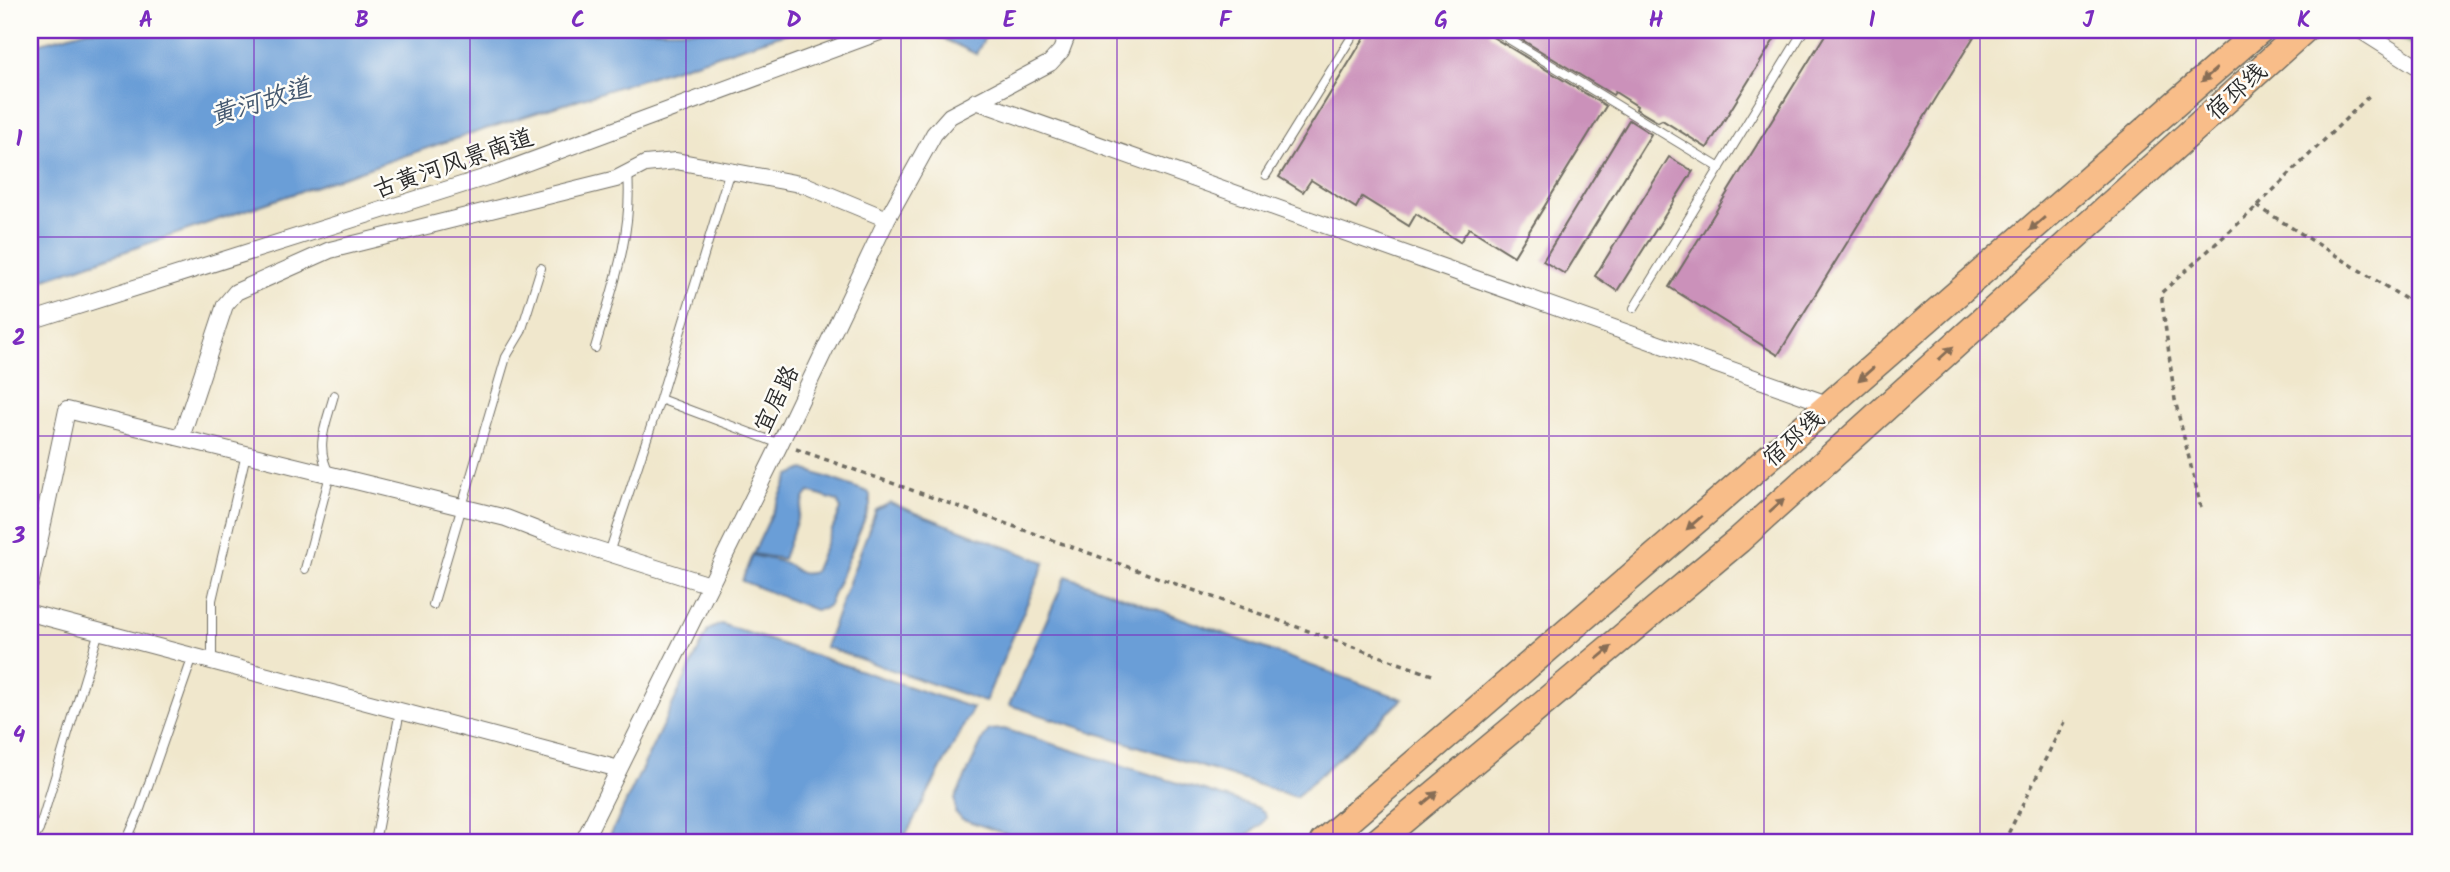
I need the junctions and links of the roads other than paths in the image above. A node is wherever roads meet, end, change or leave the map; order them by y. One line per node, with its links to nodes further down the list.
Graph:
1 (886, 30): 18 (street, 古黄河风景南道)
2 (1069, 30): 10 (street, 宜居路)
3 (1356, 30): 14 (lane)
4 (1494, 30): 11 (lane)
5 (1804, 30): 11 (lane)
6 (2260, 30): 22 (main road, 宿邳线, one-way to 22)
7 (2304, 30): 44 (main road, 宿邳线, one-way to 7)
8 (2360, 30): 9 (street)
9 (2420, 68)
10 (976, 102): 15 (street, 宜居路); 22 (street)
11 (1720, 168): 17 (lane)
12 (730, 170): 13 (street); 15 (street); 21 (lane)
13 (628, 173): 19 (lane); 23 (street)
14 (1266, 175)
15 (887, 219): 24 (street, 宜居路)
16 (541, 268): 27 (lane)
17 (1634, 308)
18 (30, 321)
19 (595, 348)
20 (334, 395): 26 (lane)
21 (660, 399): 24 (lane); 28 (lane)
22 (1830, 405): 43 (main road, 宿邳线, one-way to 43)
23 (181, 438): 25 (street); 30 (street)
24 (780, 444): 31 (street, 宜居路)
25 (246, 454): 26 (street); 36 (lane)
26 (330, 475): 27 (street); 29 (lane)
27 (461, 508): 28 (street); 32 (lane)
28 (609, 553): 31 (street)
29 (305, 569)
30 (30, 585)
31 (710, 585): 38 (street, 宜居路)
32 (433, 605)
33 (30, 612): 34 (street)
34 (99, 631): 35 (street); 39 (lane)
35 (193, 656): 36 (street); 40 (lane)
36 (212, 661): 37 (street)
37 (400, 711): 38 (street); 41 (lane)
38 (619, 769): 42 (street, 宜居路)
39 (32, 842)
40 (126, 842)
41 (375, 842)
42 (583, 842)
43 (1323, 842)
44 (1377, 842)

